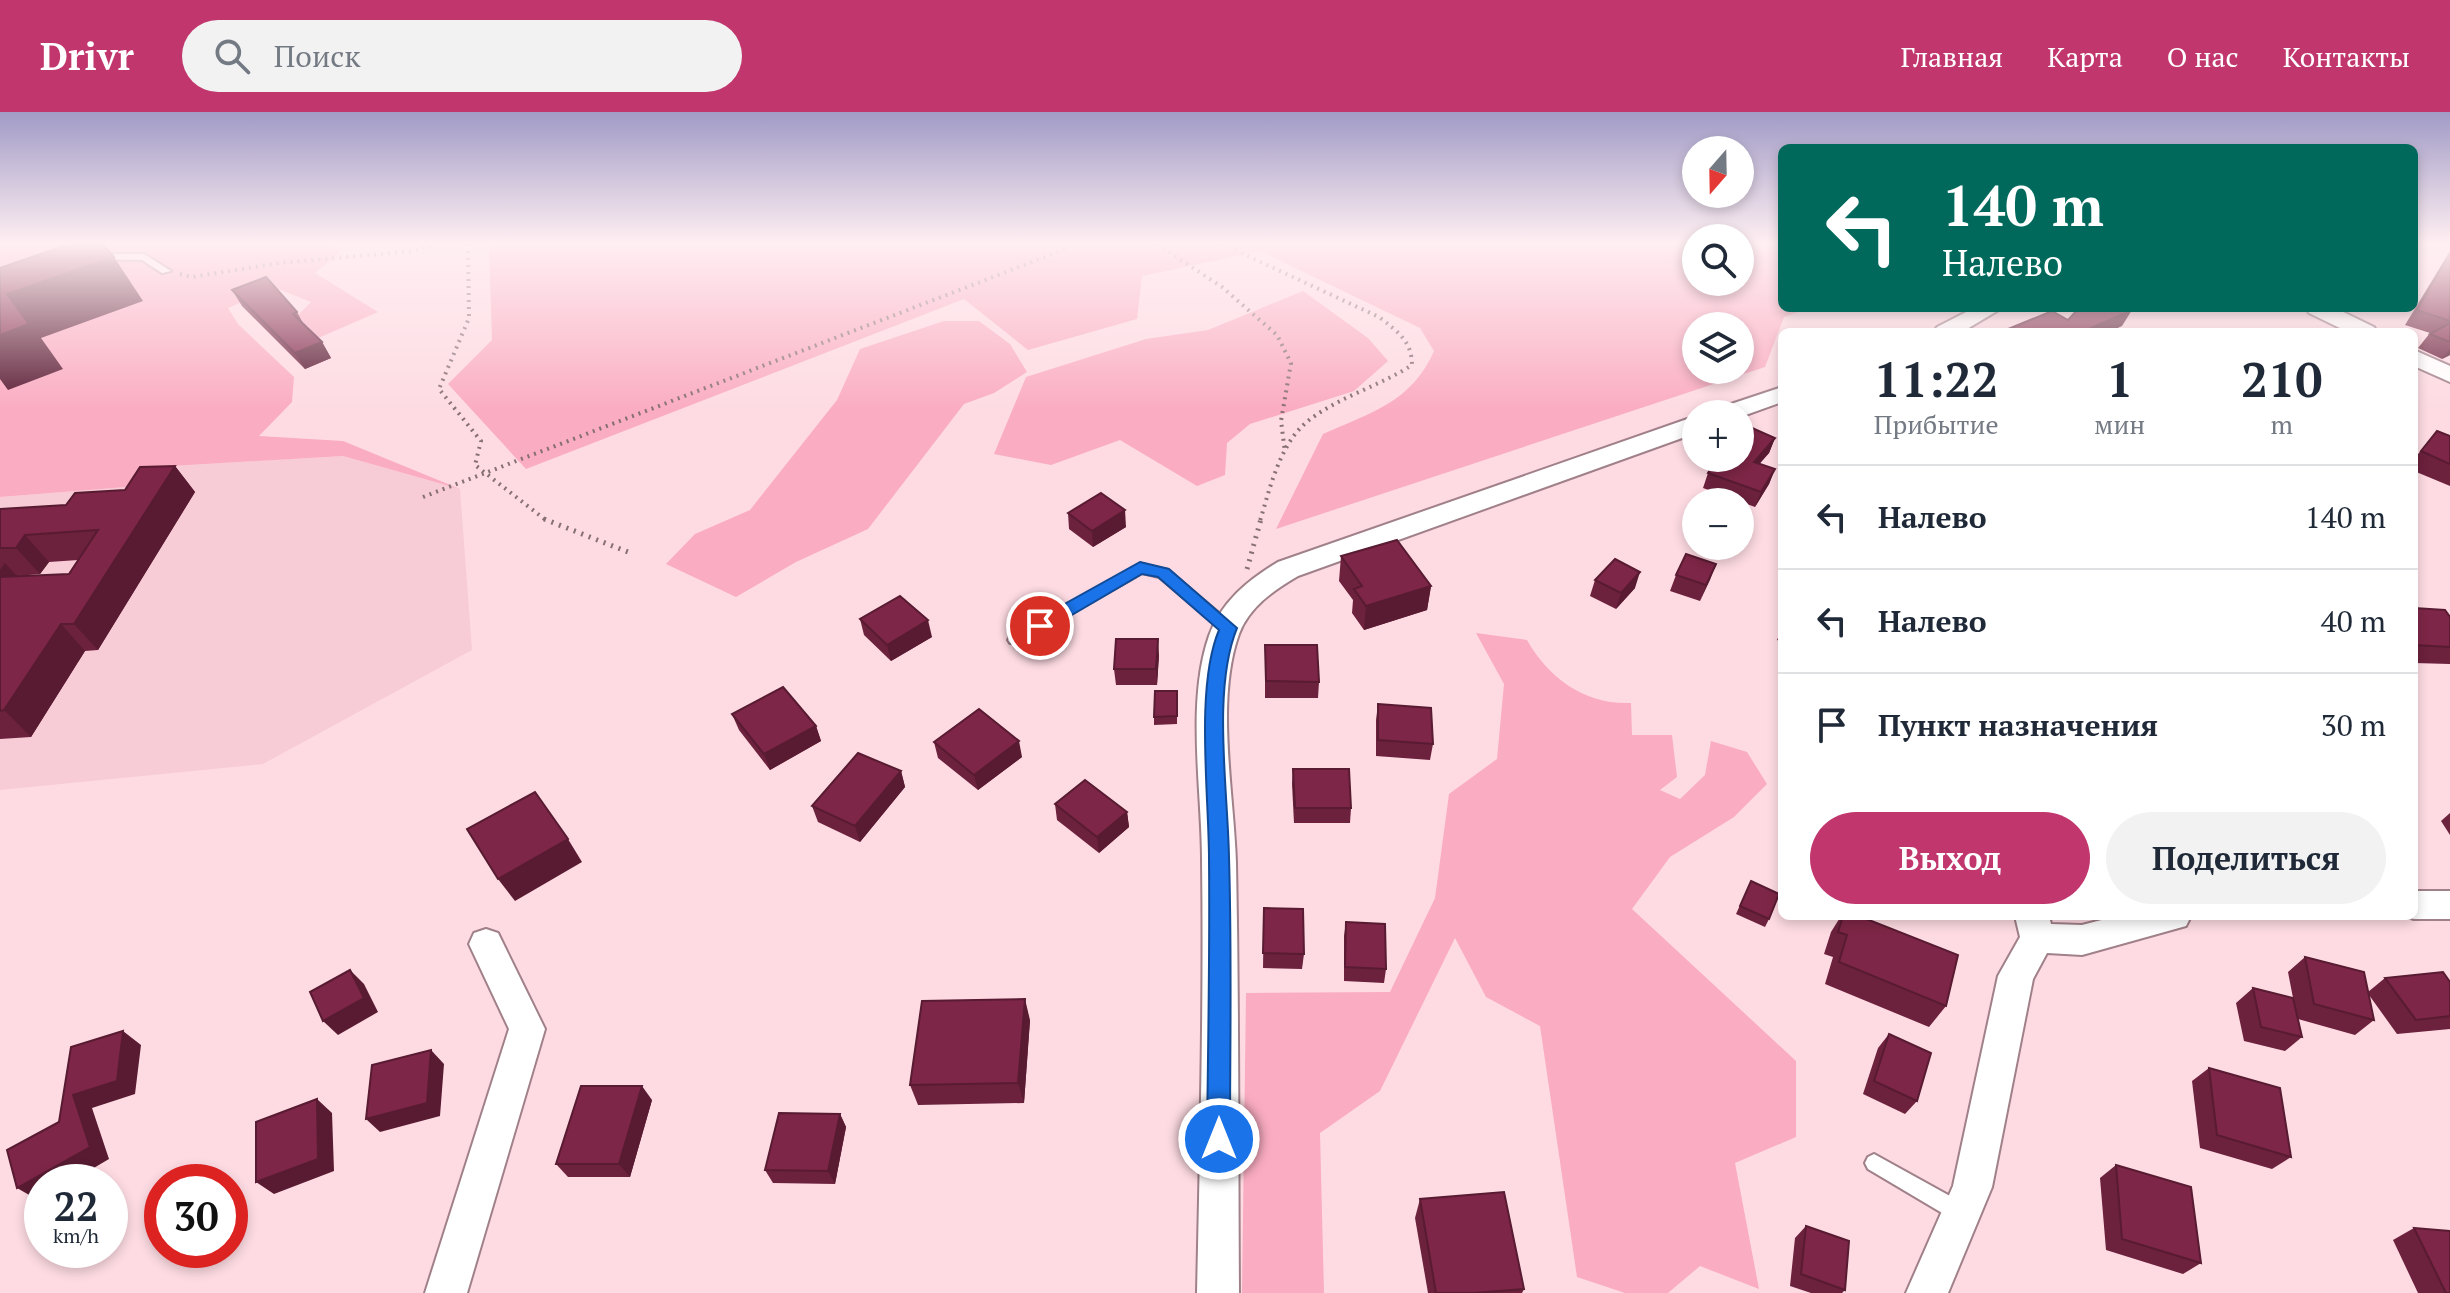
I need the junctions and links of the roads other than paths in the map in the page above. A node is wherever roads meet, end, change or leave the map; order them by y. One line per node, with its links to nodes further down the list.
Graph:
1 (1983, 312): 2 (street)
2 (1953, 328)
3 (2418, 359): 4 (street)
4 (2450, 375)
5 (1778, 395): 6 (street)
6 (1754, 404)
7 (1682, 429): 8 (street)
8 (1228, 628): 9 (lane); 18 (street)
9 (1015, 640)
10 (2418, 905): 11 (street)
11 (2450, 905)
12 (2159, 920): 13 (street)
13 (2035, 927): 16 (street)
14 (486, 944): 17 (street)
15 (1874, 1163): 16 (lane)
16 (1967, 1200): 19 (street)
17 (446, 1293)
18 (1218, 1293)
19 (1927, 1293)

